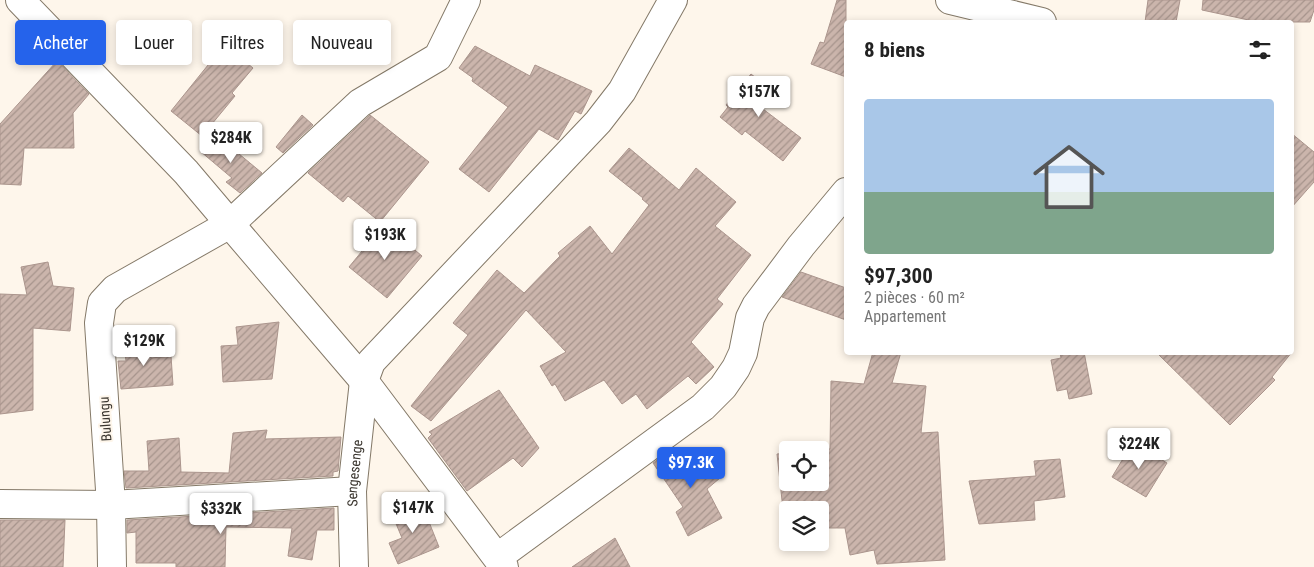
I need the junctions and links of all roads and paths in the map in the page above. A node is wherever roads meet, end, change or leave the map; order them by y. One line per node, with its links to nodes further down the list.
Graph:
1 (20, 0): 7 (street)
2 (466, 0): 7 (street, Bulungu)
3 (673, 0): 8 (street, Sengesenge)
4 (950, 0): 5 (street)
5 (1034, 20)
6 (844, 194): 12 (street)
7 (230, 224): 8 (street); 11 (street, Bulungu)
8 (364, 381): 9 (street, Sengesenge); 12 (street)
9 (352, 491): 11 (street); 14 (street, Sengesenge)
10 (0, 504): 11 (street)
11 (111, 505): 13 (street, Bulungu)
12 (501, 562)
13 (112, 567)
14 (354, 567)

